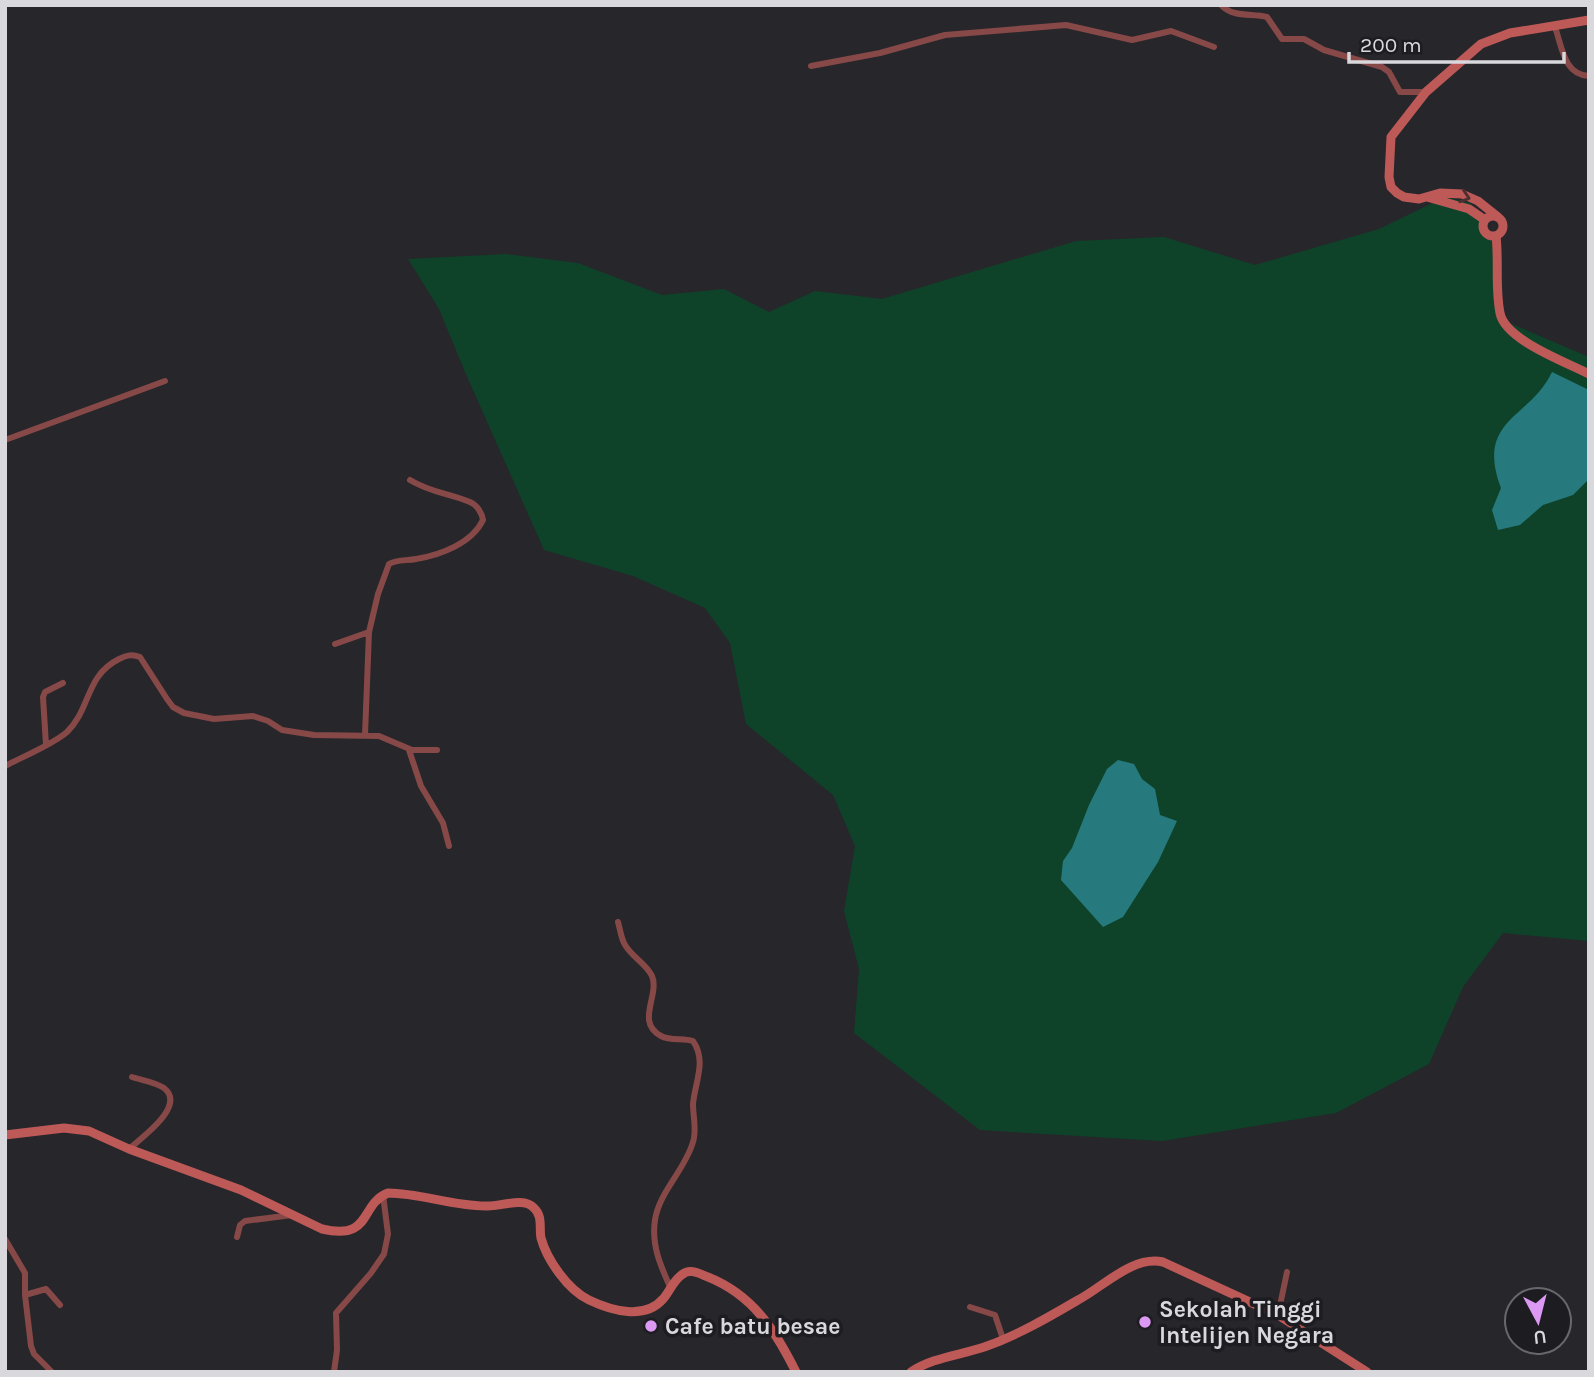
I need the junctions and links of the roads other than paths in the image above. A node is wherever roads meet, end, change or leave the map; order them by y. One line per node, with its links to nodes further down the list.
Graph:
1 (1221, 5): 7 (street)
2 (1589, 20): 3 (street)
3 (1555, 27): 6 (street); 7 (street)
4 (1214, 47): 5 (street)
5 (811, 66)
6 (1589, 76)
7 (1426, 92): 8 (street)
8 (1427, 197): 9 (street, one-way to 9); 10 (street)
9 (1498, 217): 10 (street); 11 (street)
10 (1485, 220): 11 (street)
11 (1496, 236): 12 (street)
12 (1589, 374)
13 (165, 381): 14 (street)
14 (5, 440)
15 (410, 480): 16 (street)
16 (369, 632): 17 (street); 19 (street)
17 (335, 644)
18 (63, 683): 20 (street)
19 (365, 735): 20 (street); 21 (street)
20 (46, 745): 23 (street)
21 (409, 750): 22 (street); 24 (street)
22 (437, 750)
23 (5, 766)
24 (449, 846)
25 (618, 922): 36 (street)
26 (132, 1077): 28 (street)
27 (5, 1135): 28 (street)
28 (129, 1149): 30 (street)
29 (383, 1195): 30 (street); 36 (street); 43 (street)
30 (292, 1215): 31 (street)
31 (237, 1237)
32 (5, 1239): 33 (street)
33 (15, 1256): 34 (street); 37 (street)
34 (5, 1259)
35 (1287, 1272): 40 (street)
36 (671, 1289): 44 (street)
37 (25, 1295): 38 (street); 42 (street)
38 (61, 1304)
39 (970, 1307): 41 (street)
40 (1278, 1315): 41 (street); 46 (street)
41 (1003, 1339): 45 (street)
42 (52, 1372)
43 (334, 1372)
44 (796, 1372)
45 (911, 1372)
46 (1367, 1372)

